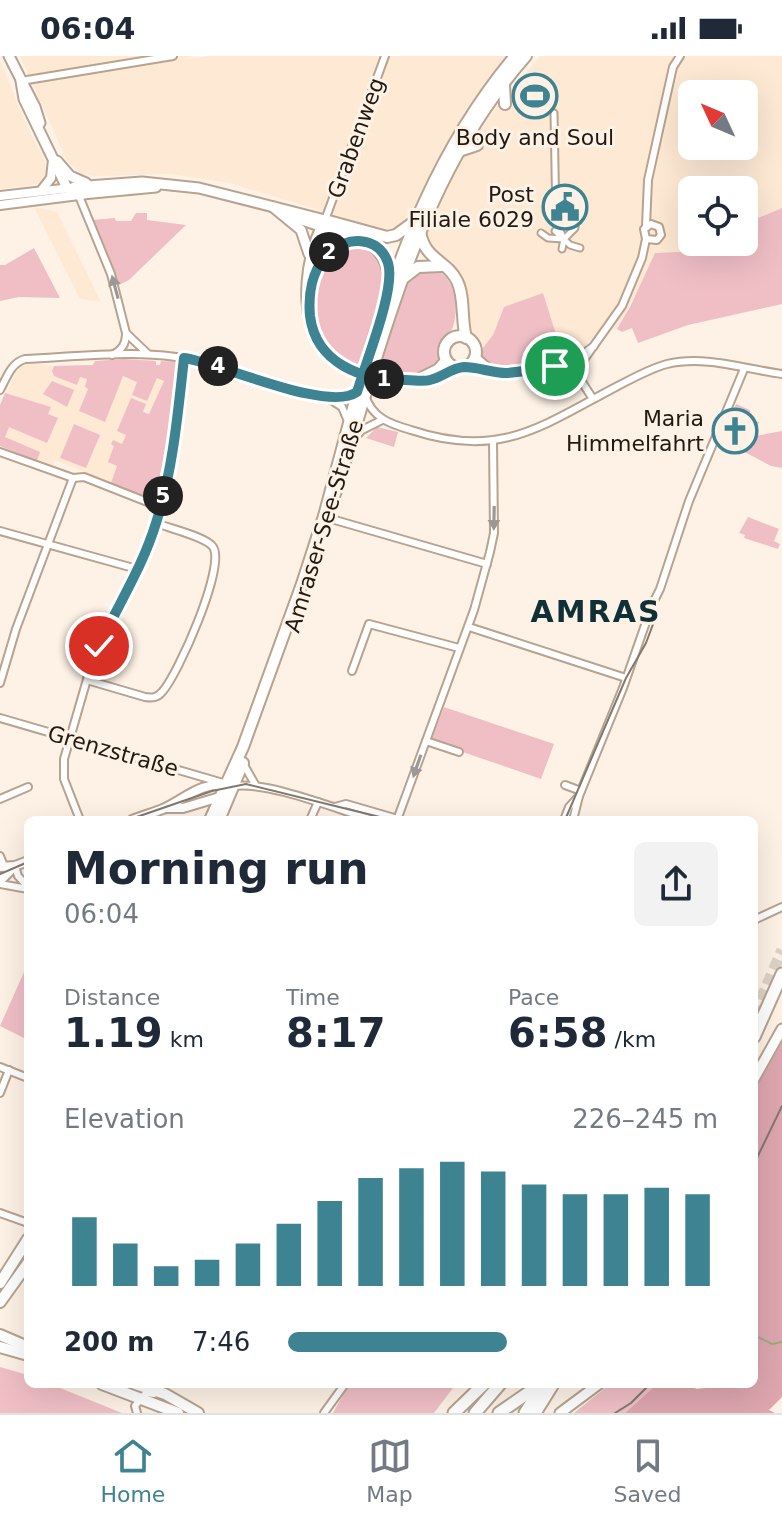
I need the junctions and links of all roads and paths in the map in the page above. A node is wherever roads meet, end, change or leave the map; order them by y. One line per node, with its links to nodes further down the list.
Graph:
1 (9, 56): 8 (main road)
2 (163, 56): 3 (street); 8 (street)
3 (173, 56)
4 (385, 56): 25 (street, Grabenweg)
5 (515, 56): 23 (main road, Amraser-See-Straße)
6 (526, 56): 9 (main road, Amraser-See-Straße)
7 (680, 56): 22 (street)
8 (21, 81): 14 (main road)
9 (504, 83): 10 (main road); 13 (main road, Amraser-See-Straße)
10 (505, 104)
11 (554, 113): 31 (street)
12 (477, 145): 13 (main road)
13 (459, 151): 28 (main road, Amraser-See-Straße)
14 (53, 155): 15 (main road); 17 (street); 18 (main road)
15 (70, 176): 16 (main road); 18 (main road)
16 (96, 189): 18 (main road); 21 (main road)
17 (40, 191): 18 (street); 19 (street)
18 (74, 191): 20 (street); 41 (street, one-way to 18)
19 (0, 196)
20 (0, 205)
21 (273, 207): 25 (main road); 25 (main road); 36 (main road)
22 (647, 209): 26 (street); 27 (street)
23 (417, 216): 25 (main road); 39 (main road, Amraser-See-Straße)
24 (575, 221): 31 (street)
25 (321, 225): 33 (main road); 36 (main road); 37 (main road)
26 (656, 225): 27 (street); 32 (street)
27 (646, 226): 32 (street)
28 (419, 229): 38 (main road); 39 (main road, Amraser-See-Straße)
29 (555, 231): 31 (street)
30 (541, 233): 31 (street)
31 (564, 239): 34 (street); 35 (street)
32 (650, 240): 43 (street)
33 (363, 241): 37 (main road); 39 (main road)
34 (580, 248)
35 (562, 249)
36 (309, 258): 40 (main road)
37 (322, 261): 40 (main road)
38 (442, 266): 39 (main road); 42 (main road)
39 (395, 283): 57 (main road, Amraser-See-Straße, bridge)
40 (308, 294): 55 (main road)
41 (126, 333): 44 (street); 45 (street)
42 (460, 338): 46 (main road); 48 (main road)
43 (595, 345): 50 (street); 54 (street)
44 (148, 354): 45 (street); 47 (street)
45 (112, 356): 56 (street)
46 (475, 357): 49 (main road); 52 (street)
47 (184, 358): 58 (street); 66 (street)
48 (446, 360): 49 (main road); 55 (main road)
49 (461, 367): 52 (street); 55 (main road)
50 (562, 369): 52 (street); 54 (street)
51 (744, 369): 53 (street); 59 (street); 76 (street)
52 (491, 371)
53 (782, 374)
54 (573, 375): 59 (street)
55 (415, 380)
56 (0, 390)
57 (362, 390): 58 (street); 60 (street); 61 (main road, Amraser-See-Straße); 63 (main road, Amraser-See-Straße)
58 (324, 396): 61 (street)
59 (593, 399): 62 (street)
60 (382, 420): 62 (street); 63 (street)
61 (348, 422): 87 (main road, Amraser-See-Straße)
62 (493, 441): 71 (street, one-way to 71)
63 (350, 446): 67 (main road, Amraser-See-Straße)
64 (0, 452): 65 (street)
65 (73, 478): 66 (street); 70 (street)
66 (160, 507): 68 (street)
67 (328, 518): 71 (street); 83 (main road, Amraser-See-Straße)
68 (156, 523): 72 (street); 77 (street)
69 (0, 531): 70 (street)
70 (48, 544): 72 (street); 78 (street)
71 (487, 564): 73 (street)
72 (137, 569): 77 (street)
73 (469, 627): 74 (street); 76 (street)
74 (459, 648): 75 (street); 81 (street)
75 (352, 671)
76 (626, 678): 88 (street)
77 (87, 680): 80 (street)
78 (0, 683)
79 (0, 718): 80 (street, Grenzstraße)
80 (70, 739): 87 (street, Grenzstraße); 95 (street)
81 (426, 741): 82 (street); 103 (street, one-way to 103)
82 (459, 752)
83 (243, 761): 85 (street); 87 (main road, Amraser-See-Straße)
84 (565, 785): 88 (street)
85 (256, 786): 87 (street, Grenzstraße); 91 (street, Grenzstraße)
86 (28, 787): 90 (street)
87 (234, 787): 89 (main road); 94 (street); 99 (main road)
88 (580, 794): 104 (street); 105 (street)
89 (219, 797): 92 (street); 98 (main road)
90 (0, 799)
91 (318, 802): 93 (street, Grenzstraße); 100 (street)
92 (199, 804): 94 (street); 97 (street)
93 (335, 807): 101 (street); 102 (street)
94 (166, 808): 96 (street)
95 (79, 816)
96 (143, 816)
97 (212, 816)
98 (214, 816)
99 (215, 816)
100 (312, 816)
101 (361, 816)
102 (385, 816)
103 (399, 816)
104 (566, 816)
105 (575, 816)
106 (0, 856): 107 (street)
107 (7, 868): 108 (street); 109 (street)
108 (24, 883)
109 (1, 885): 110 (street)
110 (24, 888)
111 (782, 907): 112 (street)
112 (758, 918)
113 (782, 974): 114 (highway)
114 (758, 1028)
115 (782, 1029): 118 (main road)
116 (0, 1067): 117 (street)
117 (9, 1070): 119 (street); 120 (street)
118 (758, 1072)
119 (24, 1076)
120 (0, 1093)
121 (0, 1213): 122 (street)
122 (24, 1222)
123 (24, 1245): 127 (main road)
124 (24, 1256): 126 (main road)
125 (24, 1269): 128 (main road)
126 (12, 1275)
127 (0, 1283)
128 (0, 1302)
129 (0, 1335): 130 (main road)
130 (24, 1345)
131 (0, 1347): 132 (main road)
132 (24, 1354)
133 (109, 1388): 145 (main road)
134 (147, 1388): 144 (main road)
135 (161, 1388): 144 (street)
136 (342, 1388): 150 (street)
137 (479, 1388): 151 (highway)
138 (497, 1388): 152 (highway)
139 (536, 1388): 153 (highway)
140 (538, 1388): 154 (highway)
141 (540, 1388): 146 (highway)
142 (550, 1388): 146 (highway)
143 (594, 1388): 155 (main road)
144 (165, 1394): 145 (street); 149 (main road)
145 (140, 1406): 147 (street); 148 (main road)
146 (529, 1412)
147 (130, 1413)
148 (178, 1413)
149 (198, 1413)
150 (324, 1413)
151 (454, 1413)
152 (475, 1413)
153 (499, 1413)
154 (510, 1413)
155 (560, 1413)

